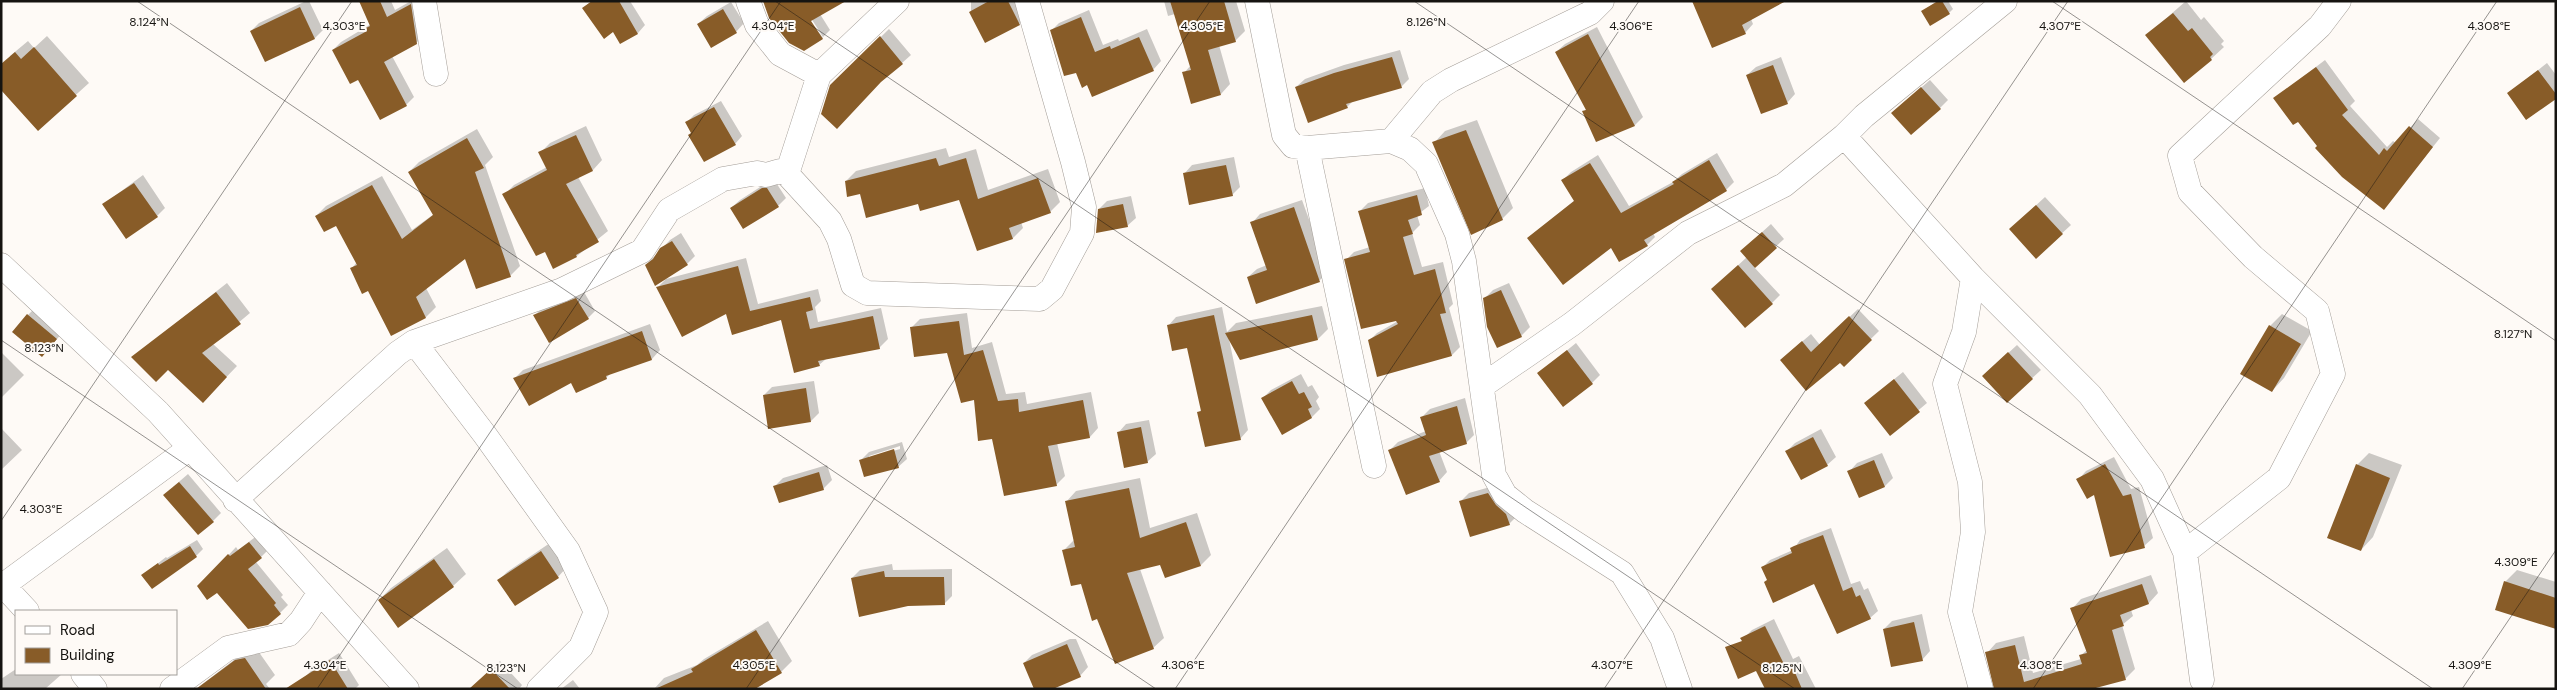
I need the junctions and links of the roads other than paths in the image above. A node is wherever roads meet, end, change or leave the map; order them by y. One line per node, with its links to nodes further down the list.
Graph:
1 (424, 1): 9 (street)
2 (748, 1): 10 (street)
3 (897, 1): 10 (street)
4 (1027, 1): 14 (street)
5 (1257, 1): 13 (street)
6 (1602, 1): 12 (street)
7 (2005, 1): 11 (street)
8 (2339, 1): 22 (street)
9 (436, 74)
10 (819, 76): 14 (street)
11 (1844, 136): 16 (street); 18 (street)
12 (1391, 141): 13 (street); 18 (street)
13 (1307, 148): 20 (street)
14 (787, 174): 17 (street)
15 (1, 265): 19 (street)
16 (1973, 278): 22 (street); 33 (street)
17 (414, 342): 21 (street); 31 (street)
18 (1482, 386): 32 (street)
19 (190, 448): 21 (street); 23 (street)
20 (1374, 466)
21 (235, 500): 24 (street)
22 (2185, 552): 27 (street)
23 (2, 585): 25 (street)
24 (320, 592): 29 (street); 30 (street)
25 (26, 610)
26 (84, 675): 28 (street)
27 (2196, 686)
28 (95, 689)
29 (172, 689)
30 (407, 689)
31 (539, 689)
32 (1680, 689)
33 (1981, 689)

